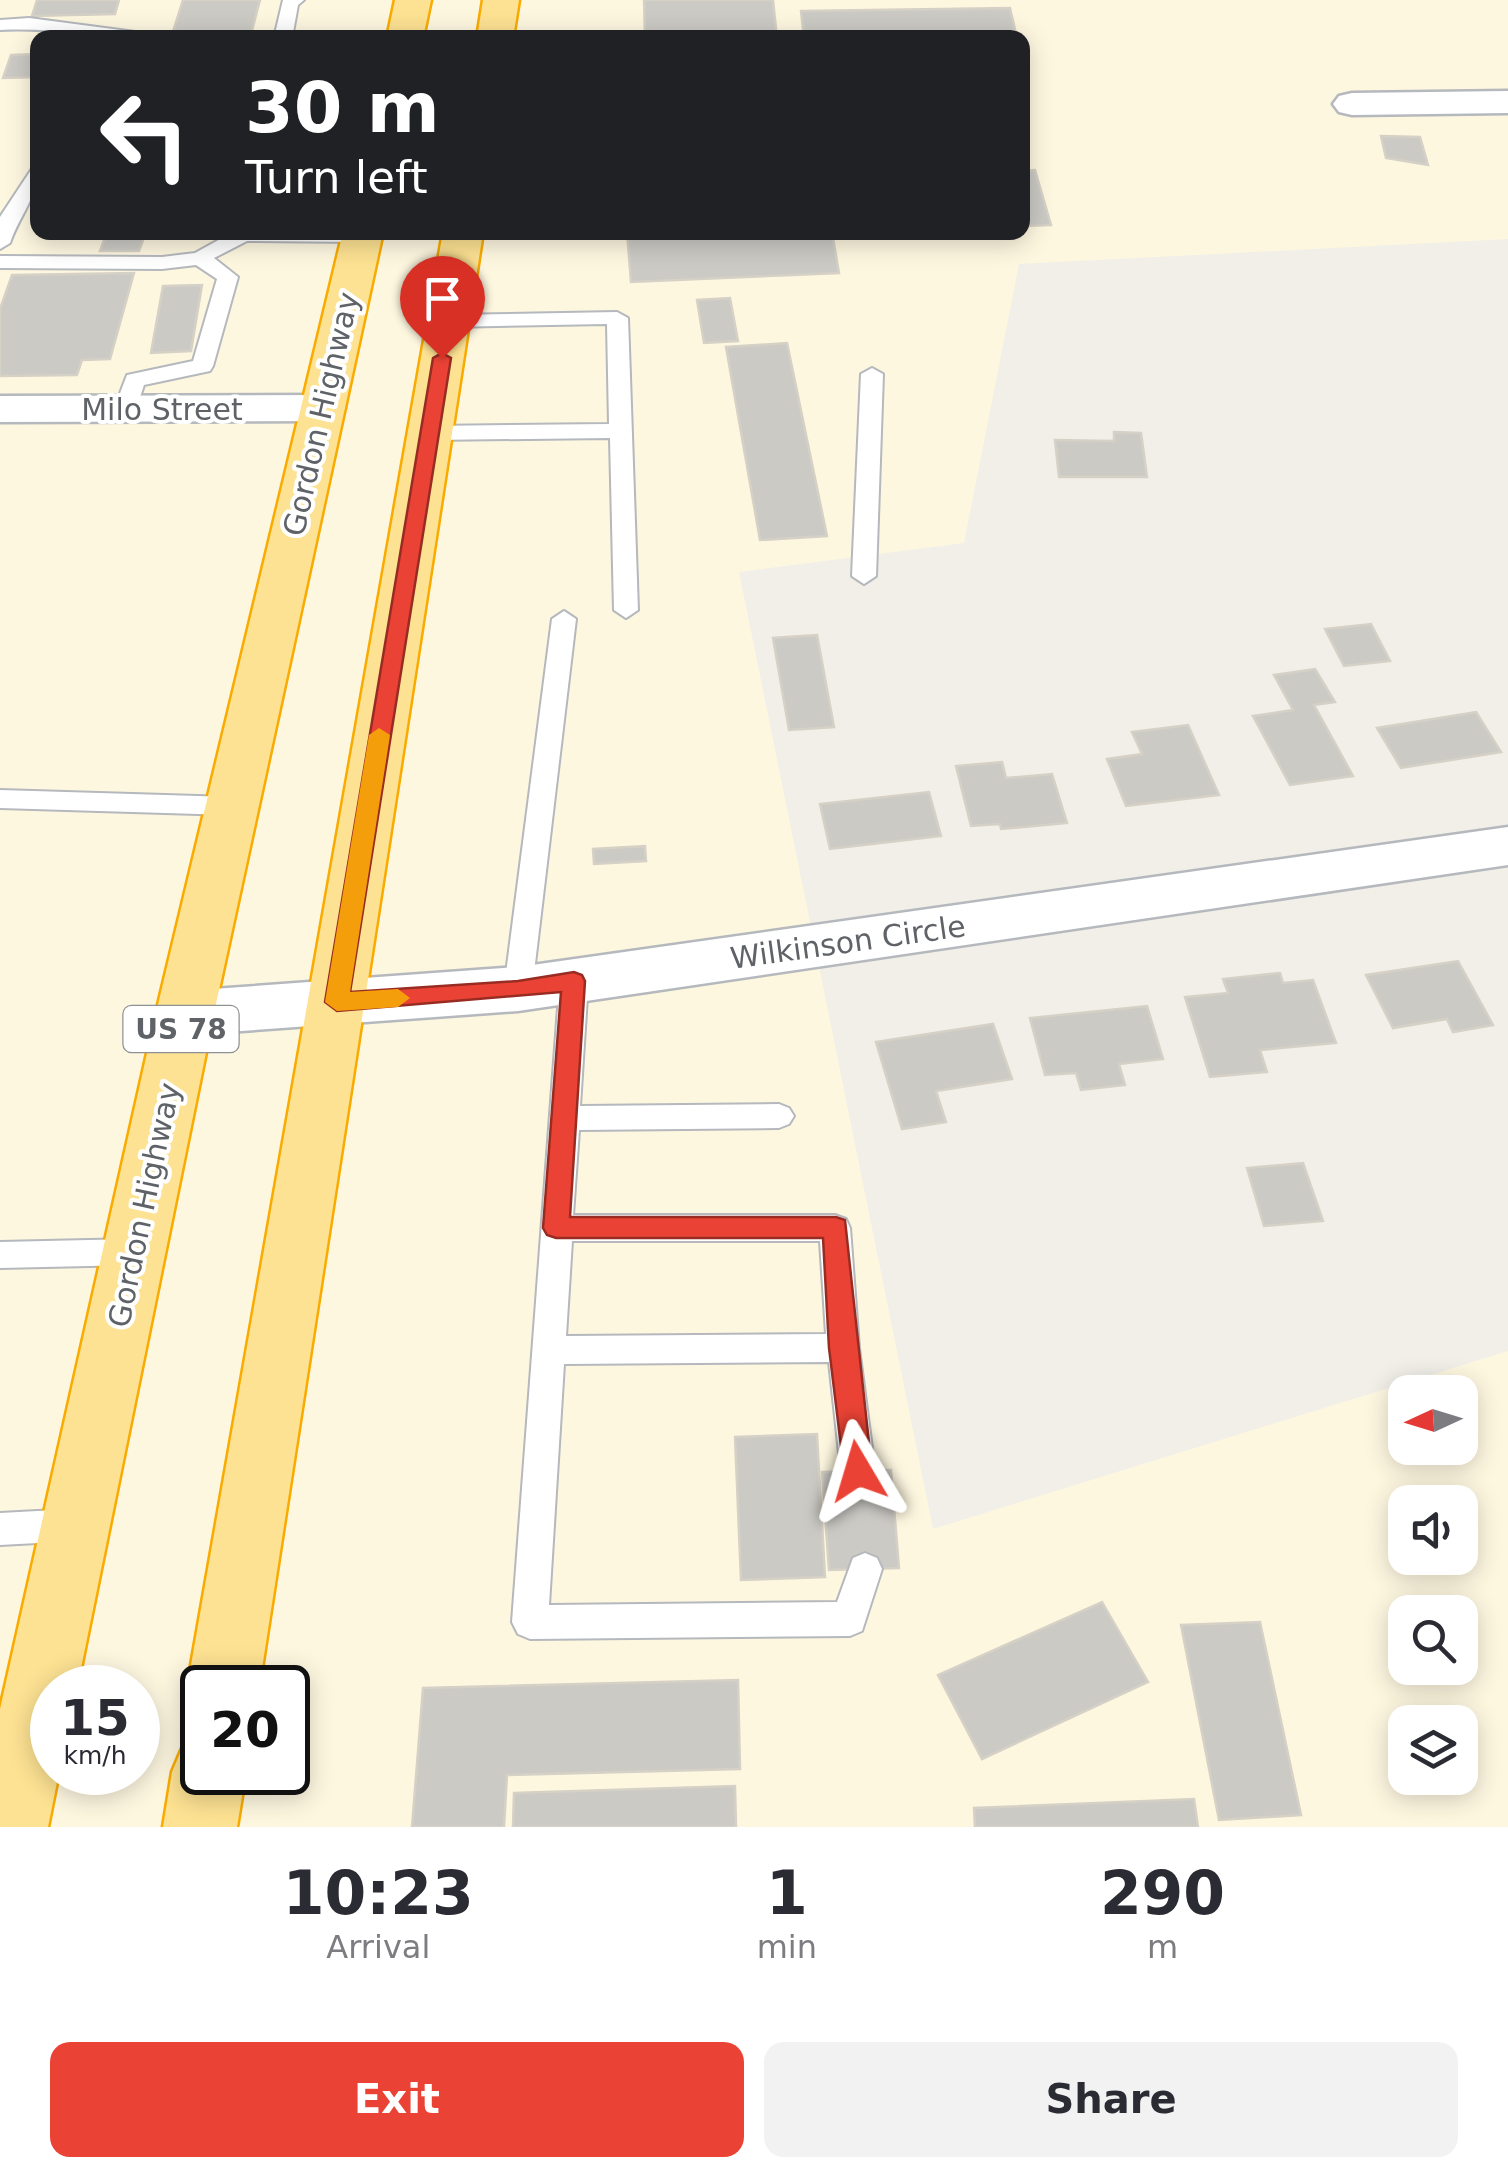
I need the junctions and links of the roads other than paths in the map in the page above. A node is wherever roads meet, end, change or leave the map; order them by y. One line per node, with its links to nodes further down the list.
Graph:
1 (295, 0): 6 (lane)
2 (413, 0): 7 (highway)
3 (501, 0): 8 (highway)
4 (0, 25): 5 (lane)
5 (82, 30)
6 (285, 30)
7 (407, 30)
8 (497, 30)
9 (1508, 102): 10 (street)
10 (1352, 104)
11 (30, 186): 15 (lane)
12 (232, 240): 16 (lane)
13 (361, 240): 20 (highway, Gordon Highway / US 78)
14 (462, 240): 18 (highway)
15 (0, 243)
16 (200, 258): 17 (lane); 22 (lane)
17 (0, 262)
18 (448, 321): 23 (lane); 24 (highway)
19 (872, 374): 25 (lane)
20 (324, 408): 22 (street, Milo Street); 29 (highway, Gordon Highway / US 78)
21 (0, 409): 22 (street, Milo Street)
22 (125, 409)
23 (620, 430): 24 (lane); 26 (lane)
24 (429, 433): 33 (highway)
25 (864, 576)
26 (626, 610)
27 (564, 619): 32 (lane)
28 (0, 799): 29 (lane)
29 (230, 806): 34 (highway, Gordon Highway / US 78)
30 (1508, 846): 31 (street, Wilkinson Circle)
31 (574, 981): 32 (street, Wilkinson Circle); 36 (lane)
32 (518, 990): 33 (street, Wilkinson Circle)
33 (337, 1002): 34 (street, Wilkinson Circle); 46 (highway)
34 (185, 1013): 38 (highway, Gordon Highway / US 78)
35 (779, 1116): 36 (lane)
36 (564, 1118): 37 (lane)
37 (556, 1228): 40 (lane); 41 (lane)
38 (134, 1252): 39 (lane); 43 (highway, Gordon Highway / US 78)
39 (0, 1255)
40 (843, 1348): 41 (lane); 42 (lane)
41 (547, 1350): 45 (lane)
42 (858, 1471)
43 (76, 1525): 44 (lane); 48 (highway, Gordon Highway / US 78)
44 (0, 1529)
45 (865, 1569)
46 (228, 1665)
47 (206, 1795): 49 (highway)
48 (12, 1827)
49 (200, 1827)

